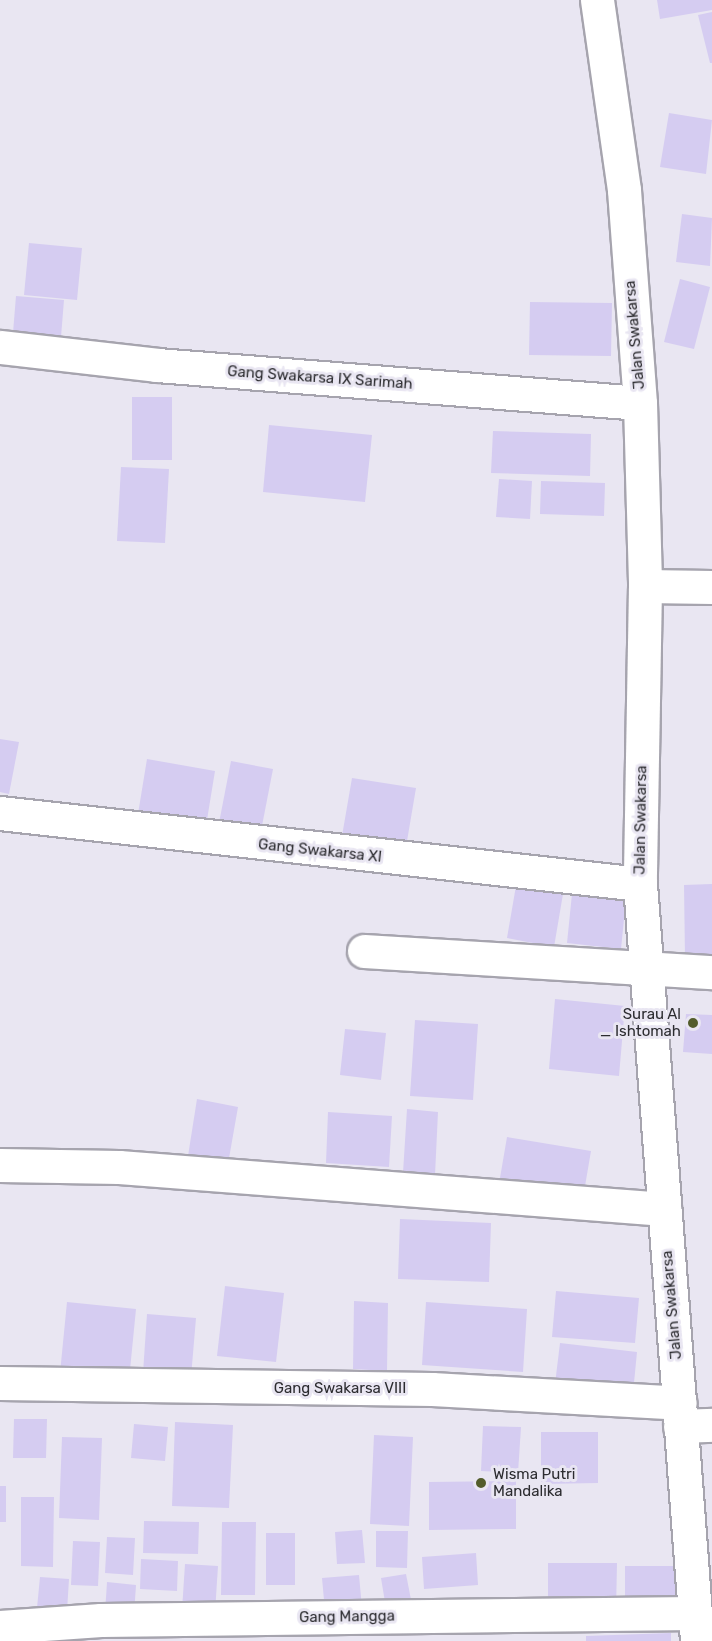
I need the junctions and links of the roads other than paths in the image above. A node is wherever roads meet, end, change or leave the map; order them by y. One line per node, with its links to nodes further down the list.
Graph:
1 (597, 0): 3 (street, Jalan Swakarsa)
2 (0, 347): 3 (street, Gang Swakarsa IX Sarimah)
3 (640, 403): 4 (street, Jalan Swakarsa)
4 (654, 586): 5 (street); 7 (street, Jalan Swakarsa)
5 (712, 587)
6 (0, 813): 7 (street, Gang Swakarsa XI)
7 (640, 884): 9 (street, Jalan Swakarsa)
8 (364, 951): 9 (street)
9 (646, 968): 10 (street); 12 (street, Jalan Swakarsa)
10 (709, 972)
11 (0, 1165): 12 (street)
12 (664, 1209): 14 (street, Jalan Swakarsa)
13 (0, 1383): 14 (street, Gang Swakarsa VIII)
14 (696, 1420): 16 (street, Jalan Swakarsa)
15 (0, 1627): 16 (street, Gang Mangga)
16 (696, 1627)

